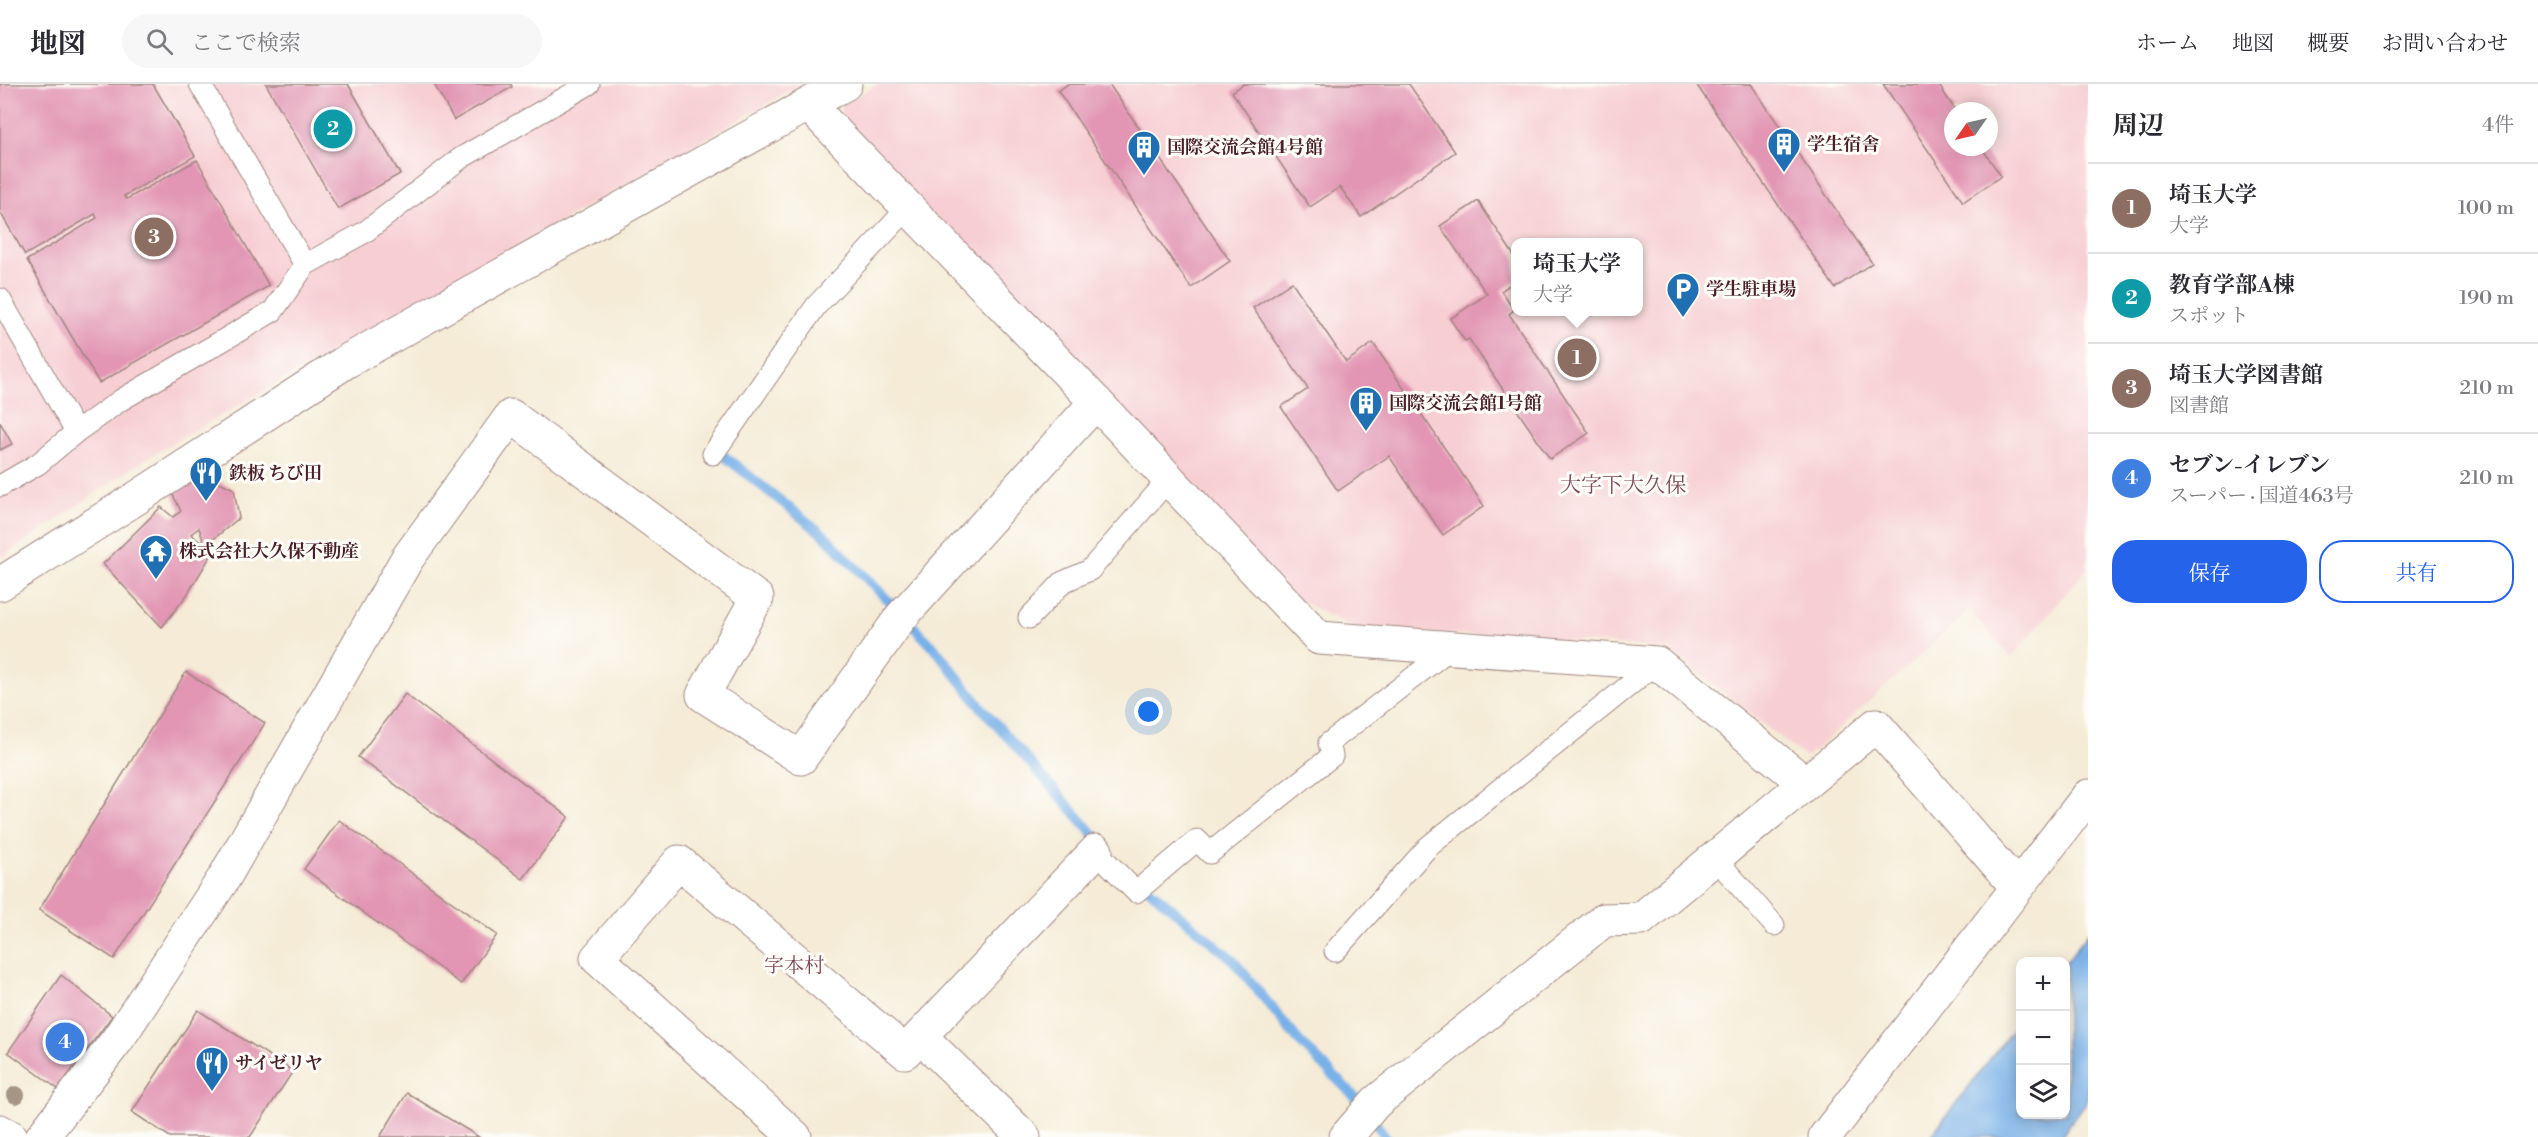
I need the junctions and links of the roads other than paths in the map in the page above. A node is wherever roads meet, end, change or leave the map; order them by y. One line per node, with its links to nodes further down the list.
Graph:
1 (200, 84): 6 (lane)
2 (589, 84): 6 (lane)
3 (845, 84): 4 (main road)
4 (809, 105): 5 (main road); 13 (main road)
5 (908, 208): 8 (main road); 10 (lane)
6 (304, 265): 9 (lane)
7 (0, 299): 9 (lane)
8 (1096, 402): 11 (main road); 27 (main road)
9 (76, 432): 12 (lane)
10 (713, 454)
11 (1169, 480): 14 (lane); 15 (main road)
12 (0, 486)
13 (0, 584)
14 (1029, 618)
15 (1451, 648): 16 (main road); 19 (lane)
16 (1656, 663): 17 (main road); 23 (lane)
17 (1805, 783): 20 (main road); 21 (main road)
18 (2088, 796): 21 (main road)
19 (1096, 851): 24 (main road)
20 (1715, 858): 22 (lane); 30 (main road)
21 (2018, 887): 31 (main road)
22 (1774, 925)
23 (1335, 951)
24 (921, 1036): 28 (main road); 29 (main road)
25 (0, 1131): 26 (main road)
26 (11, 1137)
27 (42, 1137)
28 (795, 1137)
29 (1024, 1137)
30 (1346, 1137)
31 (1825, 1137)

